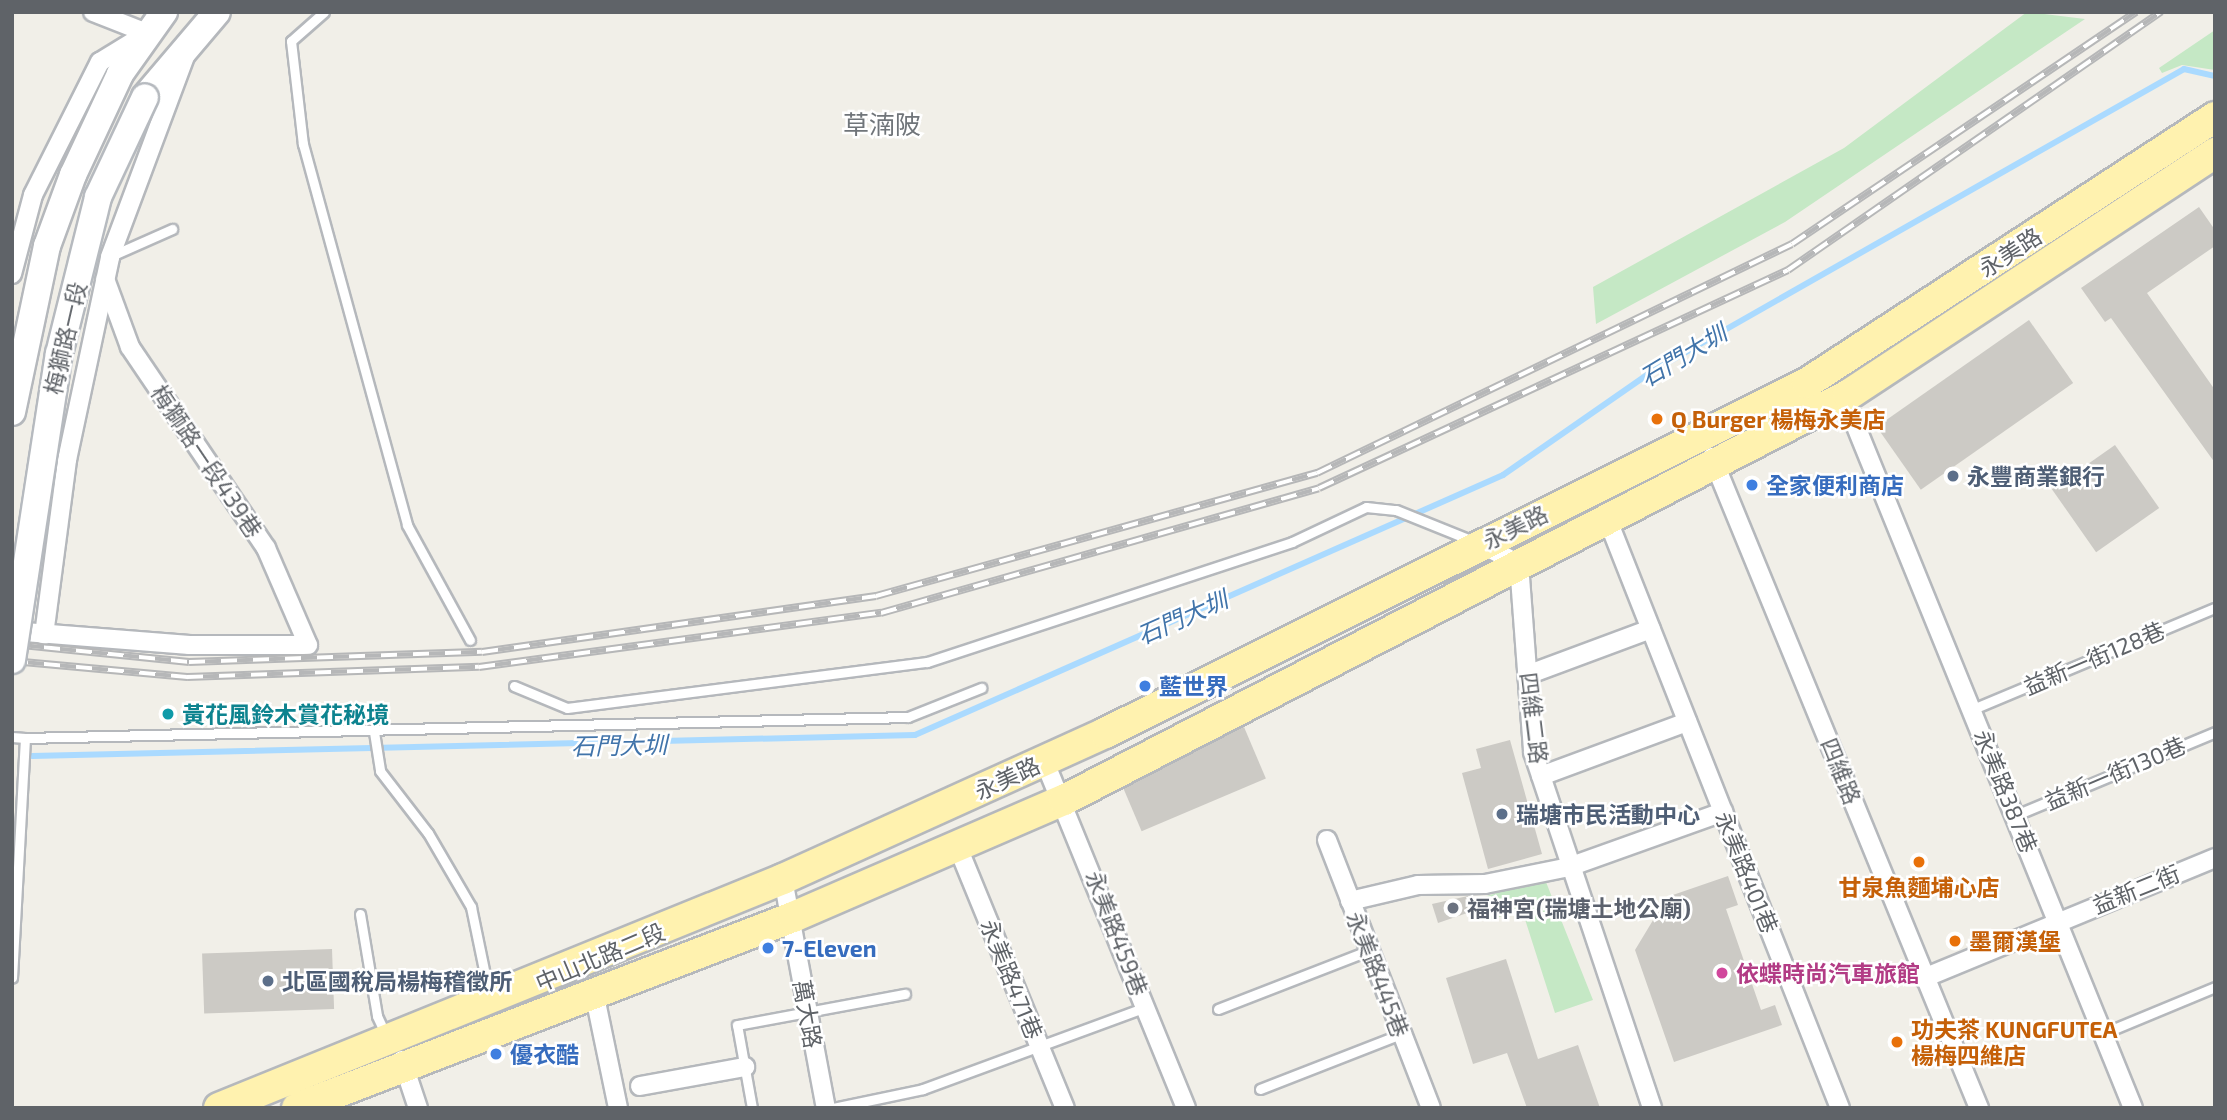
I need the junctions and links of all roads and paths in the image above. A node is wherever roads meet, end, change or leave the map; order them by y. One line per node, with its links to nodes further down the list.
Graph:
1 (93, 12): 5 (street)
2 (164, 12): 5 (street, 梅獅路一段)
3 (217, 12): 6 (street, 梅獅路一段)
4 (324, 12): 24 (lane)
5 (147, 33): 11 (street, 梅獅路一段); 14 (street, 梅獅路一段)
6 (190, 41): 10 (street, 梅獅路一段); 25 (street, 梅獅路一段, bridge)
7 (2204, 124): 8 (street); 15 (main road, 永美路)
8 (2214, 154): 13 (main road, 永美路)
9 (172, 229): 10 (lane)
10 (110, 257): 12 (street, 梅獅路一段)
11 (12, 274)
12 (105, 279): 23 (street, 梅獅路一段); 23 (street, 梅獅路一段439巷)
13 (1844, 397): 16 (main road, 永美路); 29 (street, 永美路387巷)
14 (12, 412)
15 (1699, 436): 16 (street, 四維路); 18 (main road, 永美路)
16 (1716, 462): 17 (main road, 永美路); 51 (street, 四維路)
17 (1607, 518): 19 (main road, 永美路); 21 (street, 永美路401巷)
18 (1481, 544): 19 (street); 27 (lane); 35 (main road, 永美路)
19 (1519, 564): 26 (street, 四維二路); 37 (main road, 永美路)
20 (2215, 608): 29 (lane, 益新一街128巷)
21 (1651, 629): 26 (street); 30 (street, 永美路401巷)
22 (12, 631): 23 (street)
23 (44, 635)
24 (470, 640)
25 (12, 660)
26 (1527, 675): 36 (street, 四維二路)
27 (514, 686)
28 (981, 688): 32 (lane)
29 (1973, 709): 39 (street, 永美路387巷)
30 (1687, 722): 36 (street); 38 (street, 永美路401巷)
31 (2215, 732): 39 (lane, 益新一街130巷)
32 (375, 736): 34 (lane); 55 (lane)
33 (12, 737): 34 (lane)
34 (25, 738): 50 (lane)
35 (1044, 760): 37 (street, 永美路459巷); 44 (main road, 永美路)
36 (1541, 776): 43 (street, 四維二路)
37 (1064, 800): 41 (main road, 永美路); 56 (street, 永美路459巷)
38 (1723, 812): 43 (street); 77 (street, 永美路401巷)
39 (2016, 815): 48 (street, 永美路387巷)
40 (1327, 840): 45 (street, 永美路445巷)
41 (959, 850): 47 (main road, 永美路); 61 (street, 永美路471巷)
42 (2215, 858): 48 (street, 益新二街)
43 (1569, 867): 45 (street); 76 (street, 四維二路)
44 (783, 880): 47 (street, 萬大路); 55 (main road, 中山北路二段)
45 (1350, 901): 49 (street, 永美路445巷)
46 (360, 914): 62 (lane)
47 (793, 917): 53 (main road, 中山北路二段); 58 (street, 萬大路)
48 (2058, 920): 51 (street, 益新二街); 59 (street, 永美路387巷)
49 (1370, 950): 57 (lane); 60 (street, 永美路445巷)
50 (12, 978)
51 (1924, 978): 78 (street, 四維路)
52 (2215, 987): 59 (lane)
53 (594, 992): 62 (main road, 中山北路二段); 69 (street)
54 (905, 994): 58 (lane)
55 (491, 1002): 62 (main road, 中山北路二段)
56 (1146, 1007): 61 (lane); 74 (street, 永美路459巷)
57 (1218, 1009)
58 (806, 1010): 63 (lane); 71 (street, 萬大路)
59 (2104, 1033): 79 (street, 永美路387巷)
60 (1401, 1034): 65 (lane); 75 (street, 永美路445巷)
61 (1039, 1046): 72 (lane); 73 (street, 永美路471巷)
62 (398, 1054): 66 (main road, 中山北路二段); 67 (main road, 中山北路二段); 68 (street)
63 (745, 1067): 64 (street); 70 (lane)
64 (640, 1086)
65 (1261, 1089)
66 (219, 1108)
67 (297, 1108)
68 (418, 1108)
69 (618, 1108)
70 (752, 1108)
71 (826, 1108)
72 (832, 1108)
73 (1065, 1108)
74 (1186, 1108)
75 (1431, 1108)
76 (1652, 1108)
77 (1840, 1108)
78 (1979, 1108)
79 (2133, 1108)

